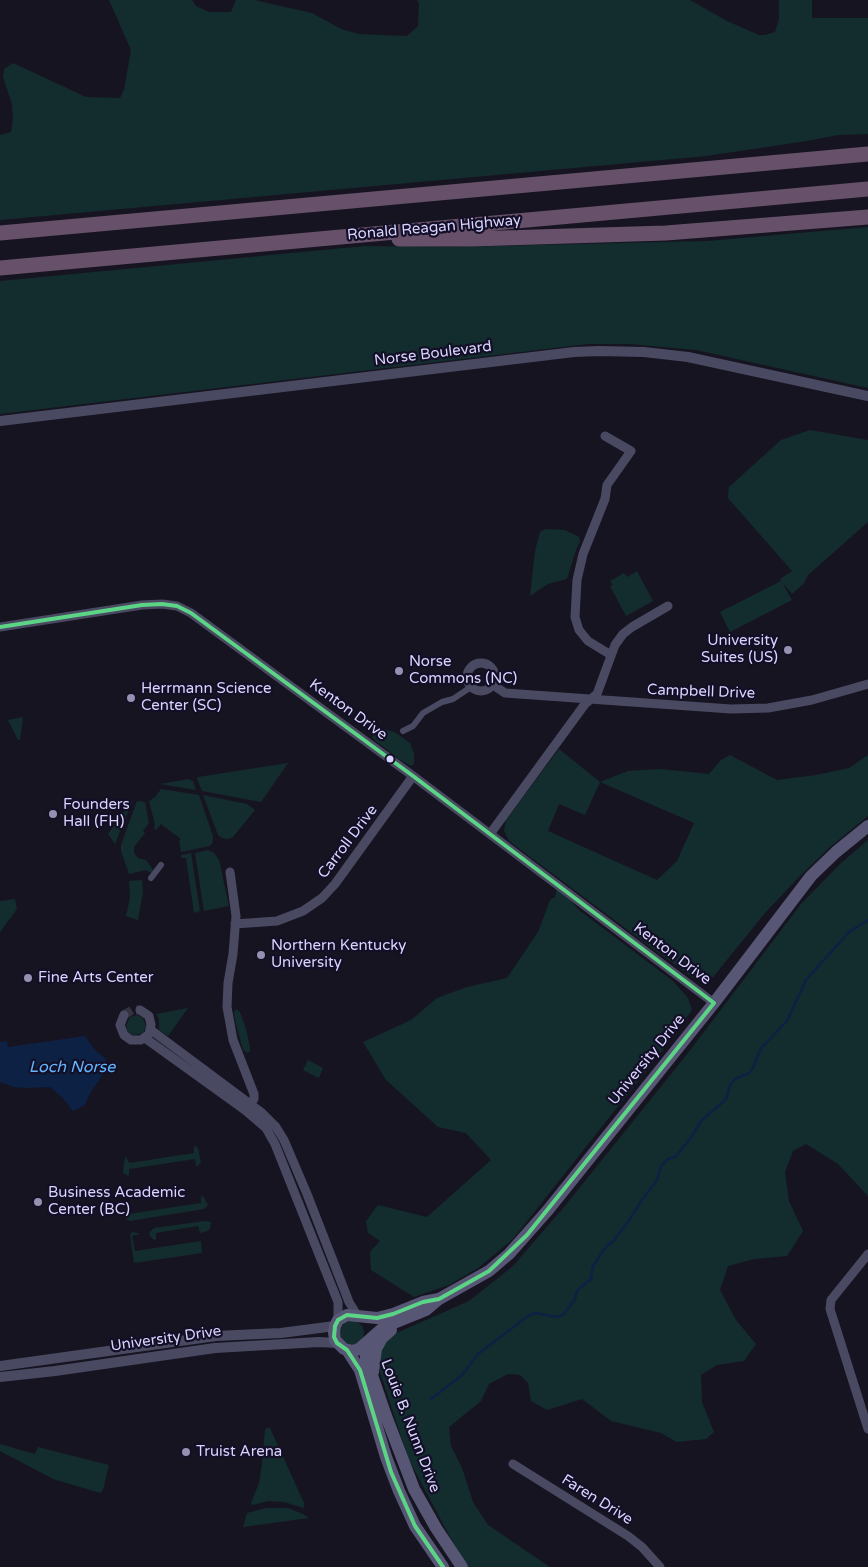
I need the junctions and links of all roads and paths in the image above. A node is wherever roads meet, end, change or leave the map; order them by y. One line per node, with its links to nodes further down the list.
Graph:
1 (868, 154): 4 (highway)
2 (868, 189): 5 (highway, Ronald Reagan Highway)
3 (868, 217): 5 (highway)
4 (0, 233)
5 (350, 236): 6 (highway, Ronald Reagan Highway)
6 (0, 268)
7 (868, 396): 8 (street, Norse Boulevard)
8 (0, 422)
9 (605, 436): 12 (street)
10 (668, 606): 12 (street)
11 (0, 627): 18 (street, Kenton Drive)
12 (611, 655): 16 (street)
13 (868, 684): 16 (street, Campbell Drive)
14 (492, 685): 15 (street, Campbell Drive); 15 (street); 16 (street, Campbell Drive)
15 (471, 687): 17 (street)
16 (589, 700): 20 (street)
17 (403, 731)
18 (413, 776): 20 (street, Kenton Drive); 24 (street, Carroll Drive)
19 (868, 826): 25 (main road, University Drive)
20 (490, 834): 25 (street, Kenton Drive)
21 (161, 865): 23 (street)
22 (230, 872): 24 (street)
23 (151, 878)
24 (236, 924): 30 (street)
25 (714, 1003): 32 (main road, University Drive)
26 (140, 1010): 28 (street)
27 (124, 1016): 29 (street)
28 (151, 1030): 29 (street); 30 (street)
29 (145, 1038): 30 (street)
30 (248, 1107): 33 (street); 35 (street)
31 (868, 1254): 41 (street)
32 (439, 1299): 33 (main road, University Drive); 34 (main road, University Drive)
33 (360, 1316): 35 (main road, University Drive); 36 (main road)
34 (399, 1320): 36 (main road, University Drive); 39 (main road)
35 (336, 1323): 37 (main road); 38 (street, University Drive)
36 (367, 1343): 37 (main road, University Drive); 39 (main road, Louie B. Nunn Drive)
37 (342, 1346): 40 (street, University Drive); 43 (main road, Louie B. Nunn Drive)
38 (0, 1366)
39 (372, 1375): 44 (main road, Louie B. Nunn Drive)
40 (0, 1377)
41 (868, 1429)
42 (513, 1464): 45 (street, Faren Drive)
43 (443, 1567)
44 (462, 1567)
45 (660, 1567)

